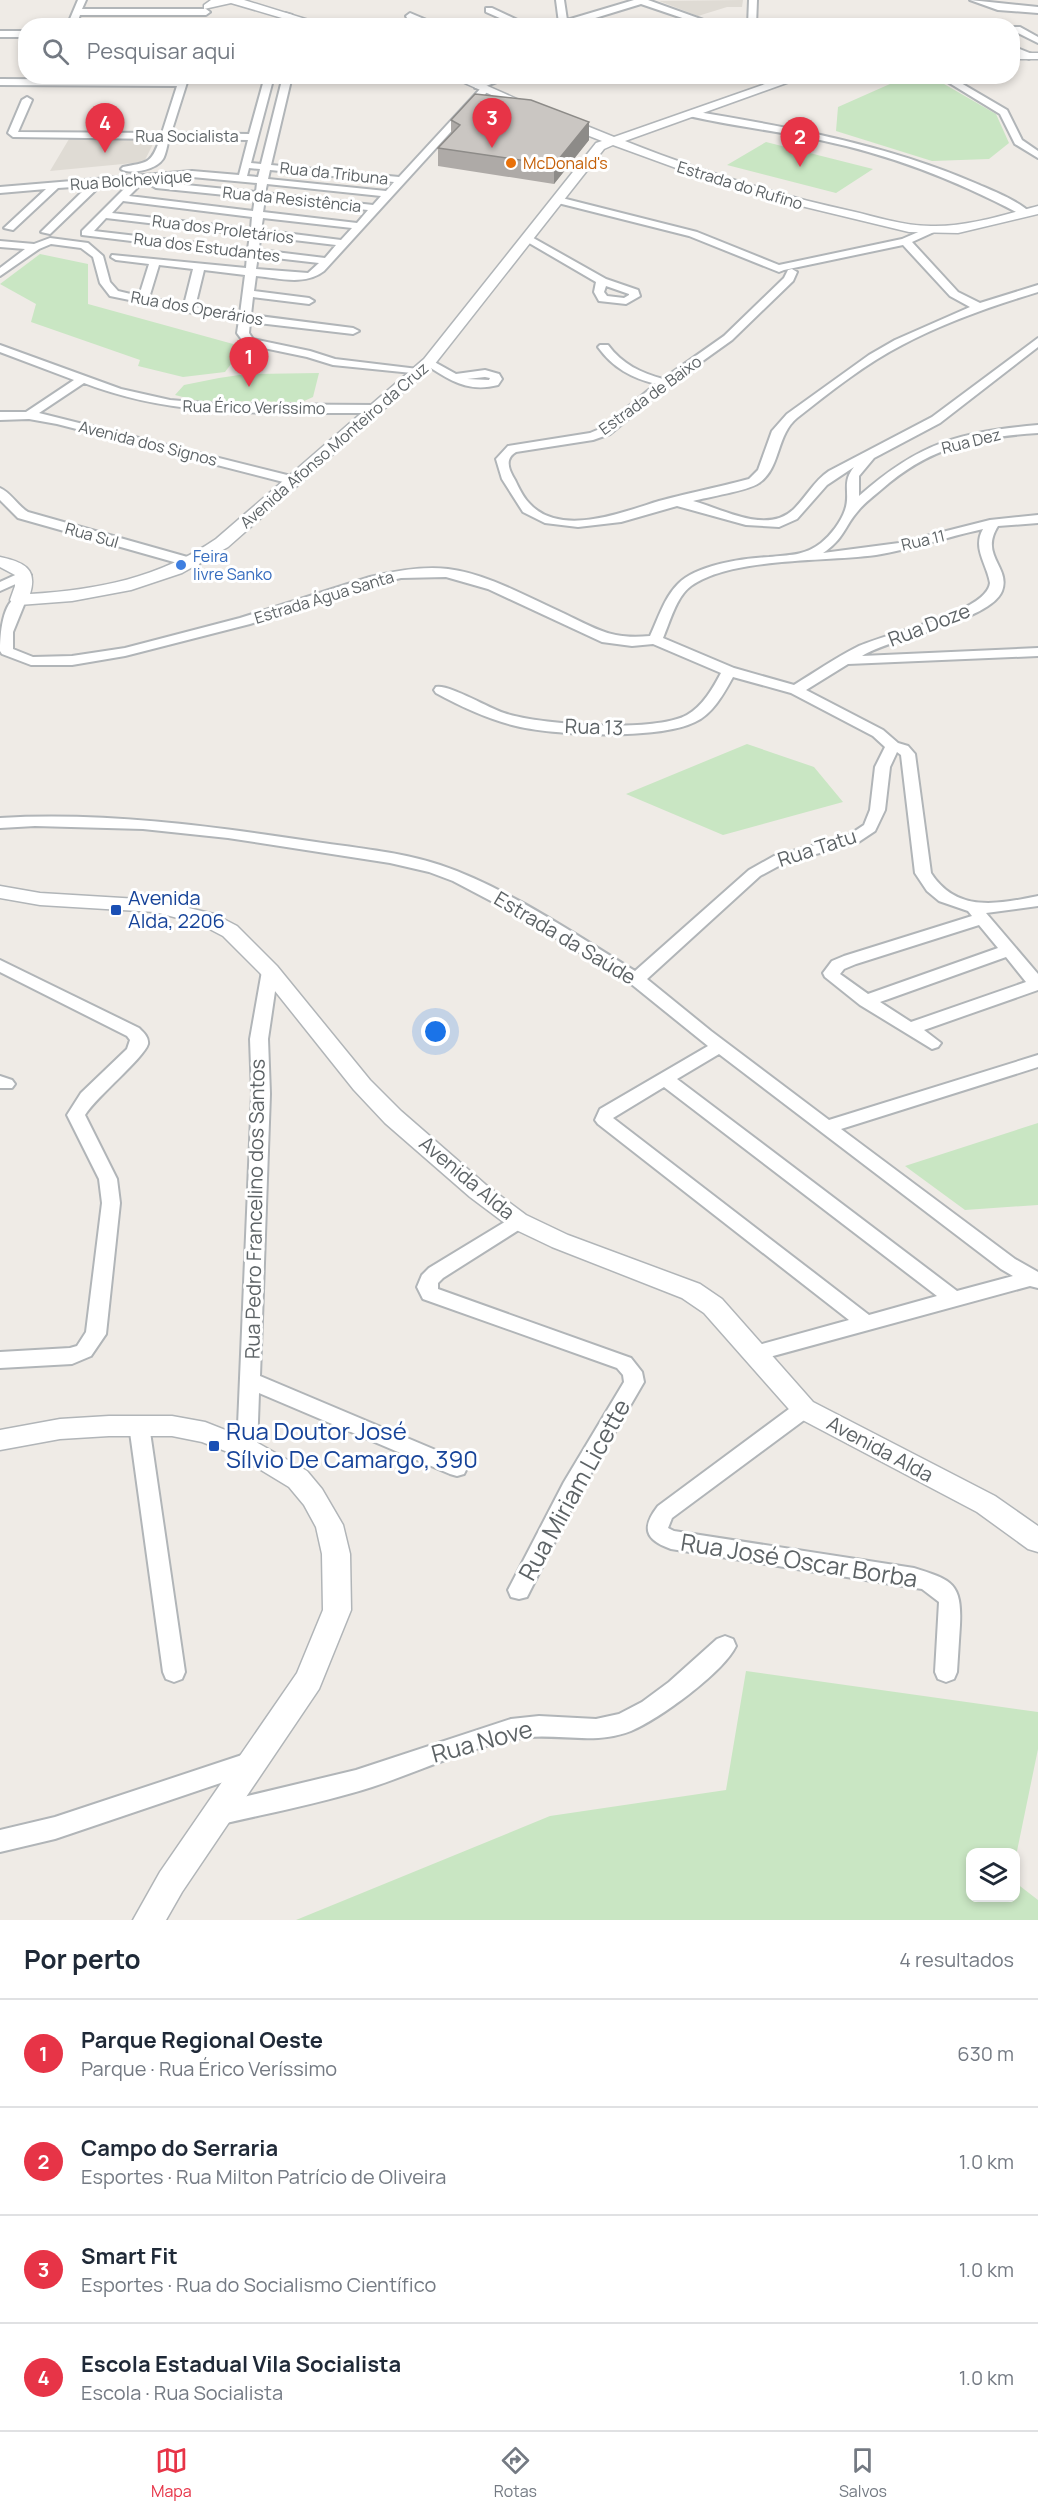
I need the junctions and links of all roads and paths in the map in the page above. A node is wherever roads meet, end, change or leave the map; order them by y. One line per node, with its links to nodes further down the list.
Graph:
1 (82, 0): 13 (street)
2 (231, 0): 9 (street); 10 (street)
3 (560, 0): 20 (street)
4 (640, 0): 21 (street); 22 (street)
5 (753, 0): 23 (street)
6 (974, 0): 12 (street)
7 (1024, 0): 12 (street)
8 (275, 1): 9 (street); 17 (street)
9 (254, 6): 16 (street)
10 (207, 10): 13 (street)
11 (489, 10): 19 (street)
12 (1038, 10)
13 (77, 12): 15 (street)
14 (410, 16): 18 (street)
15 (74, 18)
16 (281, 18)
17 (285, 18)
18 (415, 18)
19 (508, 18)
20 (561, 18)
21 (584, 18)
22 (691, 18)
23 (752, 18)
24 (1020, 31): 27 (street)
25 (0, 34): 26 (street)
26 (18, 34)
27 (1038, 40)
28 (18, 81): 29 (street)
29 (0, 82)
30 (183, 84): 40 (street)
31 (267, 84): 42 (street)
32 (285, 84): 43 (street)
33 (474, 84): 37 (street, Estrada do Rufino)
34 (490, 84): 37 (street)
35 (778, 84): 39 (street, Avenida Afonso Monteiro da Cruz)
36 (956, 84): 44 (street)
37 (482, 87): 41 (street, Estrada do Rufino); 50 (street)
38 (27, 100): 40 (street, Rua Socialista)
39 (692, 114): 41 (street, Avenida Afonso Monteiro da Cruz); 62 (street)
40 (165, 136): 42 (street, Rua Socialista); 48 (street)
41 (610, 141): 59 (street, Avenida Afonso Monteiro da Cruz); 67 (street, Estrada do Rufino)
42 (252, 142): 43 (street, Rua Socialista); 45 (street)
43 (270, 146): 46 (street)
44 (1038, 155)
45 (245, 165): 46 (street, Rua da Tribuna); 47 (street)
46 (266, 165): 50 (street, Rua da Tribuna); 51 (street)
47 (242, 178): 49 (street, Rua Bolchevique); 51 (street, Rua Bolchevique)
48 (5, 179)
49 (139, 180): 52 (street, Rua Bolchevique); 57 (street, Rua da Resistência); 58 (street)
50 (402, 180): 56 (street)
51 (262, 181): 56 (street, Rua Bolchevique); 57 (street)
52 (98, 182): 53 (street, Rua Bolchevique); 68 (street)
53 (56, 185): 54 (street, Rua Bolchevique); 66 (street)
54 (15, 189): 55 (street, Rua Bolchevique); 60 (street)
55 (0, 190)
56 (389, 194): 61 (street)
57 (259, 196): 61 (street, Rua da Resistência); 63 (street)
58 (120, 198): 63 (street); 64 (street)
59 (558, 200): 70 (street, Avenida Afonso Monteiro da Cruz); 80 (street)
60 (0, 201)
61 (375, 208): 65 (street)
62 (1032, 212): 67 (street, Estrada do Rufino)
63 (256, 214): 65 (street); 69 (street)
64 (103, 215): 69 (street, Rua dos Proletários); 75 (street, Rua dos Estudantes)
65 (358, 226): 72 (street)
66 (9, 228)
67 (930, 230): 71 (street, Estrada de Baixo)
68 (46, 231)
69 (254, 232): 72 (street, Rua dos Proletários); 75 (street)
70 (528, 238): 83 (street); 96 (street, Avenida Afonso Monteiro da Cruz)
71 (905, 241): 80 (street, Estrada de Baixo); 88 (street)
72 (344, 243): 77 (street)
73 (0, 244): 74 (street, Rua dos Operários)
74 (34, 247): 82 (street); 86 (street, Rua dos Operários)
75 (252, 252): 77 (street, Rua dos Estudantes); 81 (street)
76 (116, 257): 78 (street)
77 (327, 261): 81 (street)
78 (155, 262): 79 (street); 86 (street)
79 (199, 267): 81 (street); 89 (street)
80 (786, 270): 100 (street, Estrada de Baixo)
81 (249, 272): 85 (street)
82 (0, 273)
83 (602, 281)
84 (1038, 288): 88 (street)
85 (247, 293): 87 (street); 90 (street)
86 (143, 299): 89 (street, Rua dos Operários)
87 (309, 301)
88 (978, 307): 108 (street)
89 (189, 309): 90 (street, Rua dos Operários)
90 (243, 316): 93 (street, Rua dos Operários); 93 (street)
91 (353, 331): 93 (street, Rua dos Operários)
92 (1038, 341): 105 (street)
93 (322, 342): 97 (street)
94 (604, 347): 100 (street)
95 (0, 348): 98 (street, Rua Érico Veríssimo)
96 (429, 362): 97 (street, Avenida Afonso Monteiro da Cruz); 99 (street)
97 (418, 372): 101 (street, Avenida Afonso Monteiro da Cruz)
98 (84, 378): 101 (street, Rua Érico Veríssimo); 102 (street)
99 (453, 378)
100 (666, 383): 108 (street, Estrada de Baixo)
101 (375, 409): 106 (street, Avenida Afonso Monteiro da Cruz)
102 (29, 415): 103 (street, Avenida dos Signos); 106 (street, Avenida dos Signos)
103 (0, 416)
104 (1038, 429): 109 (street, Rua Dez)
105 (870, 455): 108 (street); 109 (street)
106 (295, 481): 114 (street, Avenida Afonso Monteiro da Cruz)
107 (0, 492): 114 (street, Rua Sul)
108 (674, 502)
109 (852, 509): 112 (street)
110 (1038, 519): 111 (street, Rua 11)
111 (993, 523): 112 (street, Rua 11); 120 (street, Rua Doze)
112 (807, 558): 118 (street)
113 (0, 562): 115 (street)
114 (193, 564): 117 (street, Avenida Afonso Monteiro da Cruz)
115 (24, 575): 116 (street); 117 (street, Estrada Água Santa)
116 (0, 586)
117 (19, 600): 118 (street, Estrada Água Santa)
118 (655, 640): 121 (street)
119 (1038, 652): 120 (street)
120 (844, 660): 123 (street, Rua Doze)
121 (729, 671): 122 (street, Rua 13); 123 (street)
122 (441, 690)
123 (796, 690): 124 (street)
124 (893, 746): 128 (street); 132 (street, Rua Tatu)
125 (0, 823): 132 (street, Estrada da Saúde)
126 (0, 892): 131 (street, Avenida Alda)
127 (1038, 901): 128 (street)
128 (977, 913): 129 (street); 133 (street)
129 (1009, 950): 133 (street); 134 (street)
130 (0, 965): 145 (street)
131 (270, 971): 140 (street, Avenida Alda); 146 (street, Rua Pedro Francelino dos Santos)
132 (636, 979): 136 (street, Estrada da Saúde)
133 (866, 1001): 134 (street)
134 (912, 1028): 135 (street)
135 (932, 1043)
136 (720, 1046): 138 (street); 139 (street, Estrada da Saúde)
137 (1038, 1061): 139 (street)
138 (665, 1079): 142 (street); 143 (street)
139 (827, 1127): 141 (street, Estrada da Saúde)
140 (518, 1221): 144 (street, Avenida Alda); 153 (street, Rua Miriam Licette)
141 (1035, 1280): 142 (street)
142 (954, 1299): 143 (street)
143 (868, 1324): 144 (street)
144 (755, 1353): 147 (street, Avenida Alda)
145 (0, 1360)
146 (251, 1381): 150 (street, Rua Pedro Francelino dos Santos); 151 (street)
147 (804, 1409): 152 (street, Avenida Alda); 156 (street, Rua José Oscar Borba)
148 (139, 1425): 149 (street); 150 (street); 155 (street)
149 (0, 1440)
150 (247, 1449): 157 (street)
151 (457, 1468)
152 (1038, 1541)
153 (519, 1590)
154 (725, 1646): 158 (street, Rua Nove)
155 (174, 1672)
156 (946, 1672)
157 (251, 1763): 158 (street); 159 (street)
158 (218, 1814): 160 (street)
159 (0, 1842)
160 (149, 1920)

